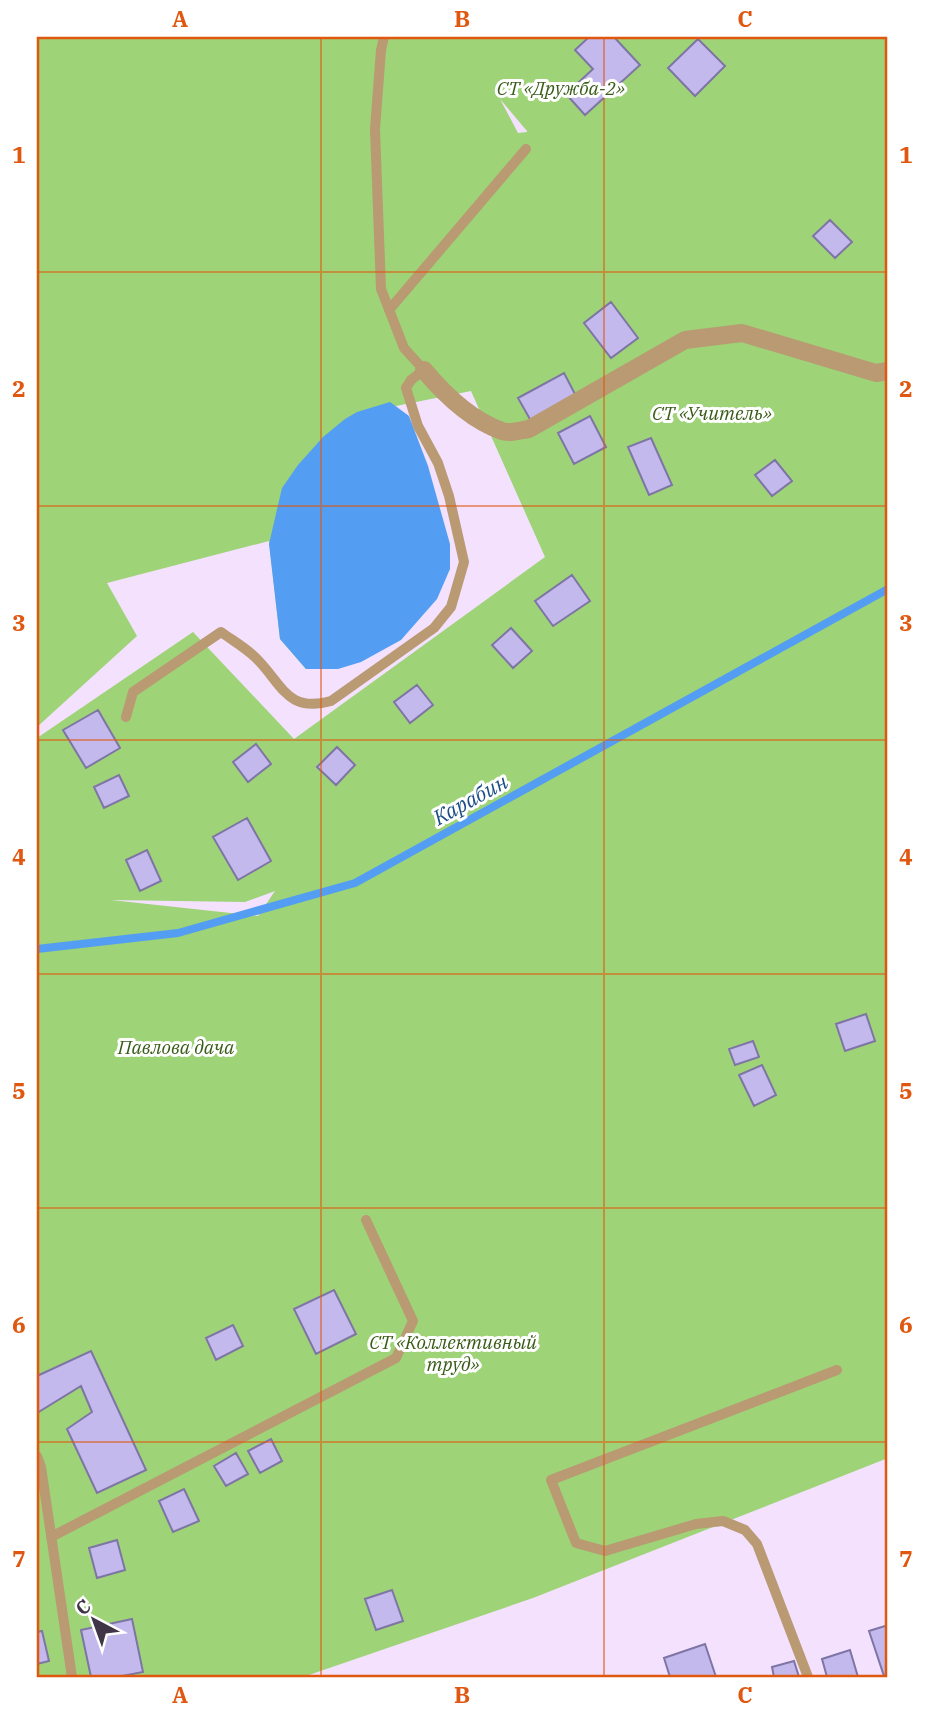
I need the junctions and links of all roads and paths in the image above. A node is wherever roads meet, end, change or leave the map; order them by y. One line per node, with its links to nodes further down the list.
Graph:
1 (384, 37): 3 (lane)
2 (526, 149): 3 (lane)
3 (389, 310): 4 (lane)
4 (424, 370): 5 (street); 6 (lane)
5 (888, 371)
6 (126, 717)
7 (366, 1220): 10 (lane)
8 (838, 1370): 12 (lane)
9 (37, 1456): 10 (lane)
10 (51, 1537): 11 (lane)
11 (72, 1677)
12 (808, 1677)

